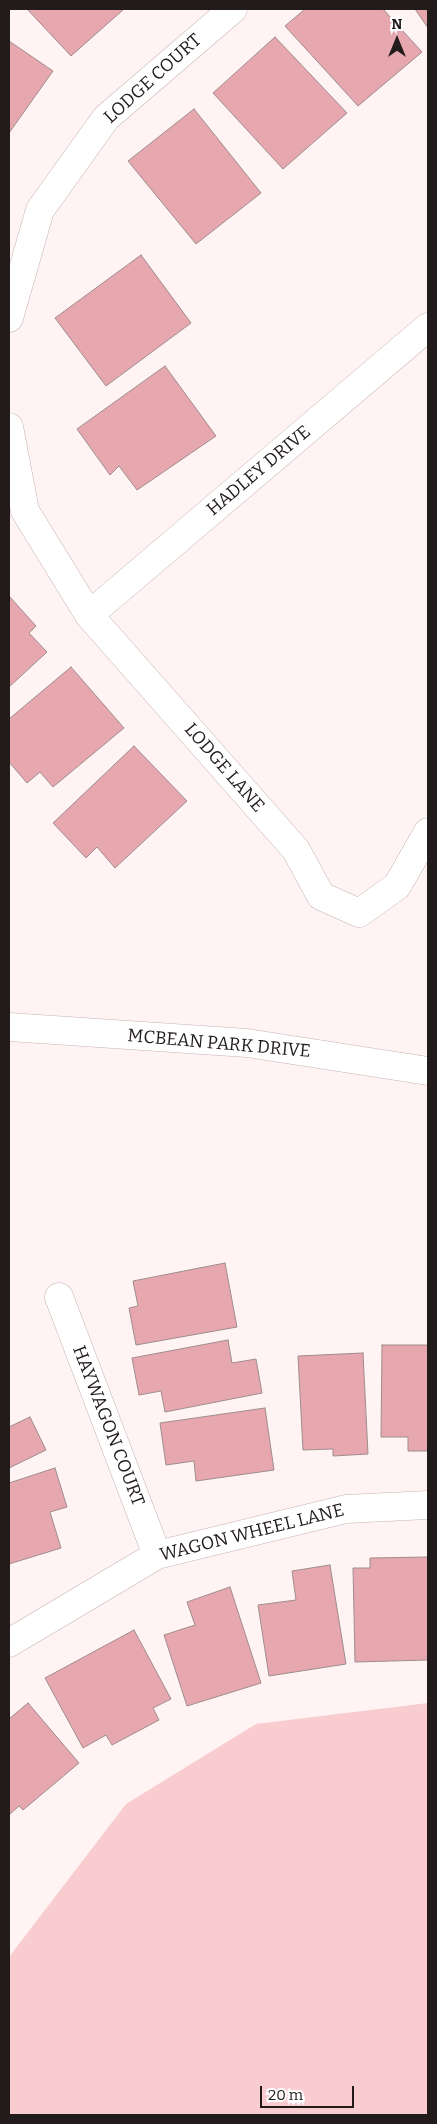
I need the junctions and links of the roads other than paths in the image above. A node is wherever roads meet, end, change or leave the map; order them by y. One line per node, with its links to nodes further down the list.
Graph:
1 (232, 9): 2 (street, LODGE COURT)
2 (9, 318)
3 (428, 327): 5 (street, HADLEY DRIVE)
4 (9, 427): 5 (street)
5 (89, 616): 6 (street, LODGE LANE)
6 (428, 832)
7 (9, 1027): 8 (street, MCBEAN PARK DRIVE)
8 (428, 1071)
9 (60, 1297): 11 (street, HAYWAGON COURT)
10 (428, 1505): 11 (street, WAGON WHEEL LANE)
11 (157, 1554): 12 (street, WAGON WHEEL LANE)
12 (9, 1643)

